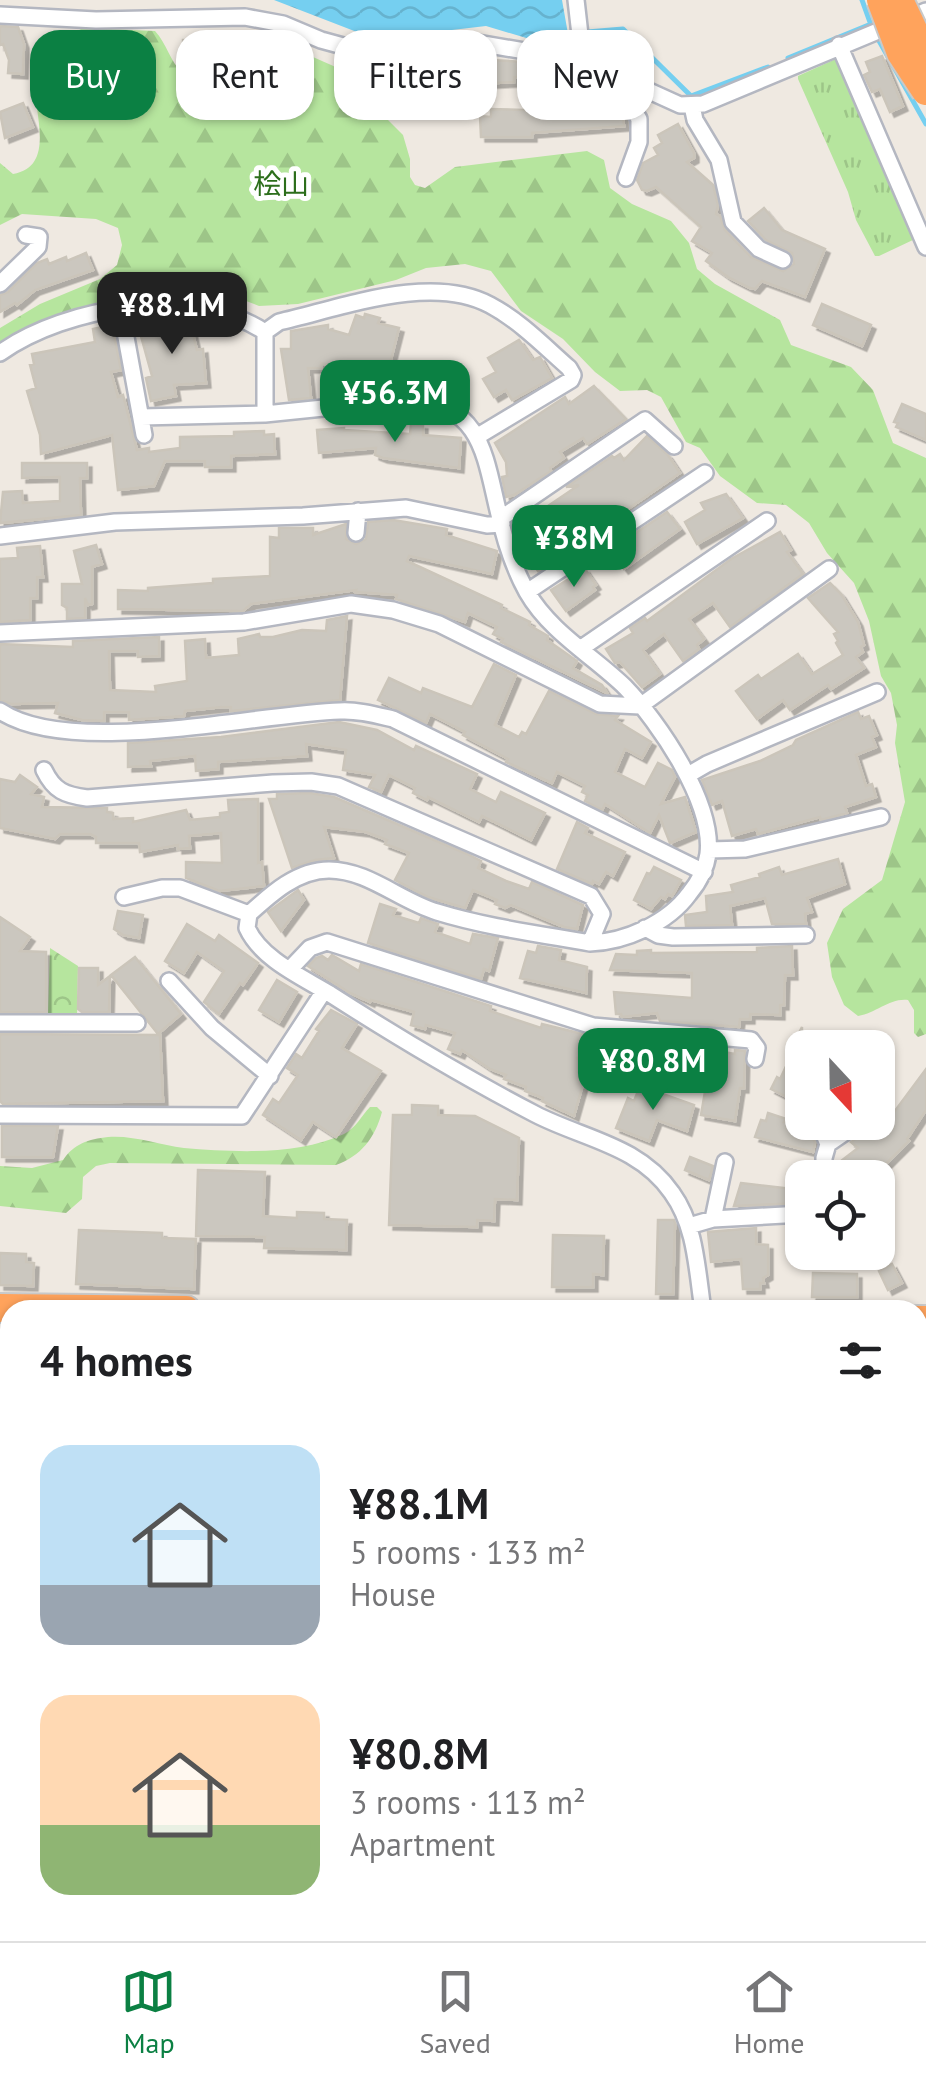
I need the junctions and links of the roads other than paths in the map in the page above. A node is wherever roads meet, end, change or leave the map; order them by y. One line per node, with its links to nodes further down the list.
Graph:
1 (576, 0): 8 (street)
2 (873, 0): 12 (highway, bridge)
3 (881, 0): 12 (highway, bridge)
4 (899, 0): 12 (highway, bridge)
5 (910, 0): 9 (highway)
6 (926, 10): 10 (street)
7 (0, 15): 11 (street)
8 (580, 30)
9 (926, 38)
10 (839, 45): 15 (street); 19 (street)
11 (517, 50)
12 (914, 55): 13 (highway, bridge)
13 (926, 91)
14 (654, 93): 15 (street)
15 (692, 106): 20 (street)
16 (639, 120): 17 (street)
17 (626, 178)
18 (26, 235): 21 (street)
19 (926, 247)
20 (782, 260)
21 (0, 284)
22 (122, 310): 23 (street); 24 (street); 26 (street)
23 (265, 332): 25 (street); 28 (street)
24 (0, 354)
25 (265, 414): 26 (street); 28 (street)
26 (141, 417): 27 (street)
27 (144, 435)
28 (478, 436): 32 (street)
29 (674, 446): 32 (street)
30 (705, 473): 37 (street)
31 (358, 510): 32 (street); 34 (street); 35 (street)
32 (501, 521): 37 (street)
33 (767, 521): 39 (street)
34 (356, 533)
35 (0, 536)
36 (828, 569): 41 (street)
37 (527, 592): 39 (street)
38 (0, 632): 41 (street)
39 (580, 650): 41 (street)
40 (876, 692): 44 (street)
41 (640, 706): 44 (street)
42 (0, 710): 47 (street)
43 (44, 770): 52 (street)
44 (688, 775): 46 (street)
45 (880, 817): 46 (street)
46 (709, 850): 47 (street)
47 (704, 872): 50 (street)
48 (124, 897): 49 (street)
49 (249, 914): 52 (street); 53 (street)
50 (646, 928): 51 (street); 52 (street)
51 (806, 935)
52 (590, 944)
53 (290, 970): 55 (street); 58 (street)
54 (168, 981): 59 (street)
55 (324, 990): 59 (street); 68 (street)
56 (0, 1022): 57 (street)
57 (138, 1023)
58 (755, 1059)
59 (270, 1076): 60 (street)
60 (0, 1115)
61 (826, 1140): 63 (street)
62 (834, 1140): 63 (street)
63 (828, 1144): 64 (street)
64 (824, 1160)
65 (725, 1162): 67 (street)
66 (785, 1215): 67 (street)
67 (713, 1220): 68 (street)
68 (689, 1226): 69 (street)
69 (701, 1300)

